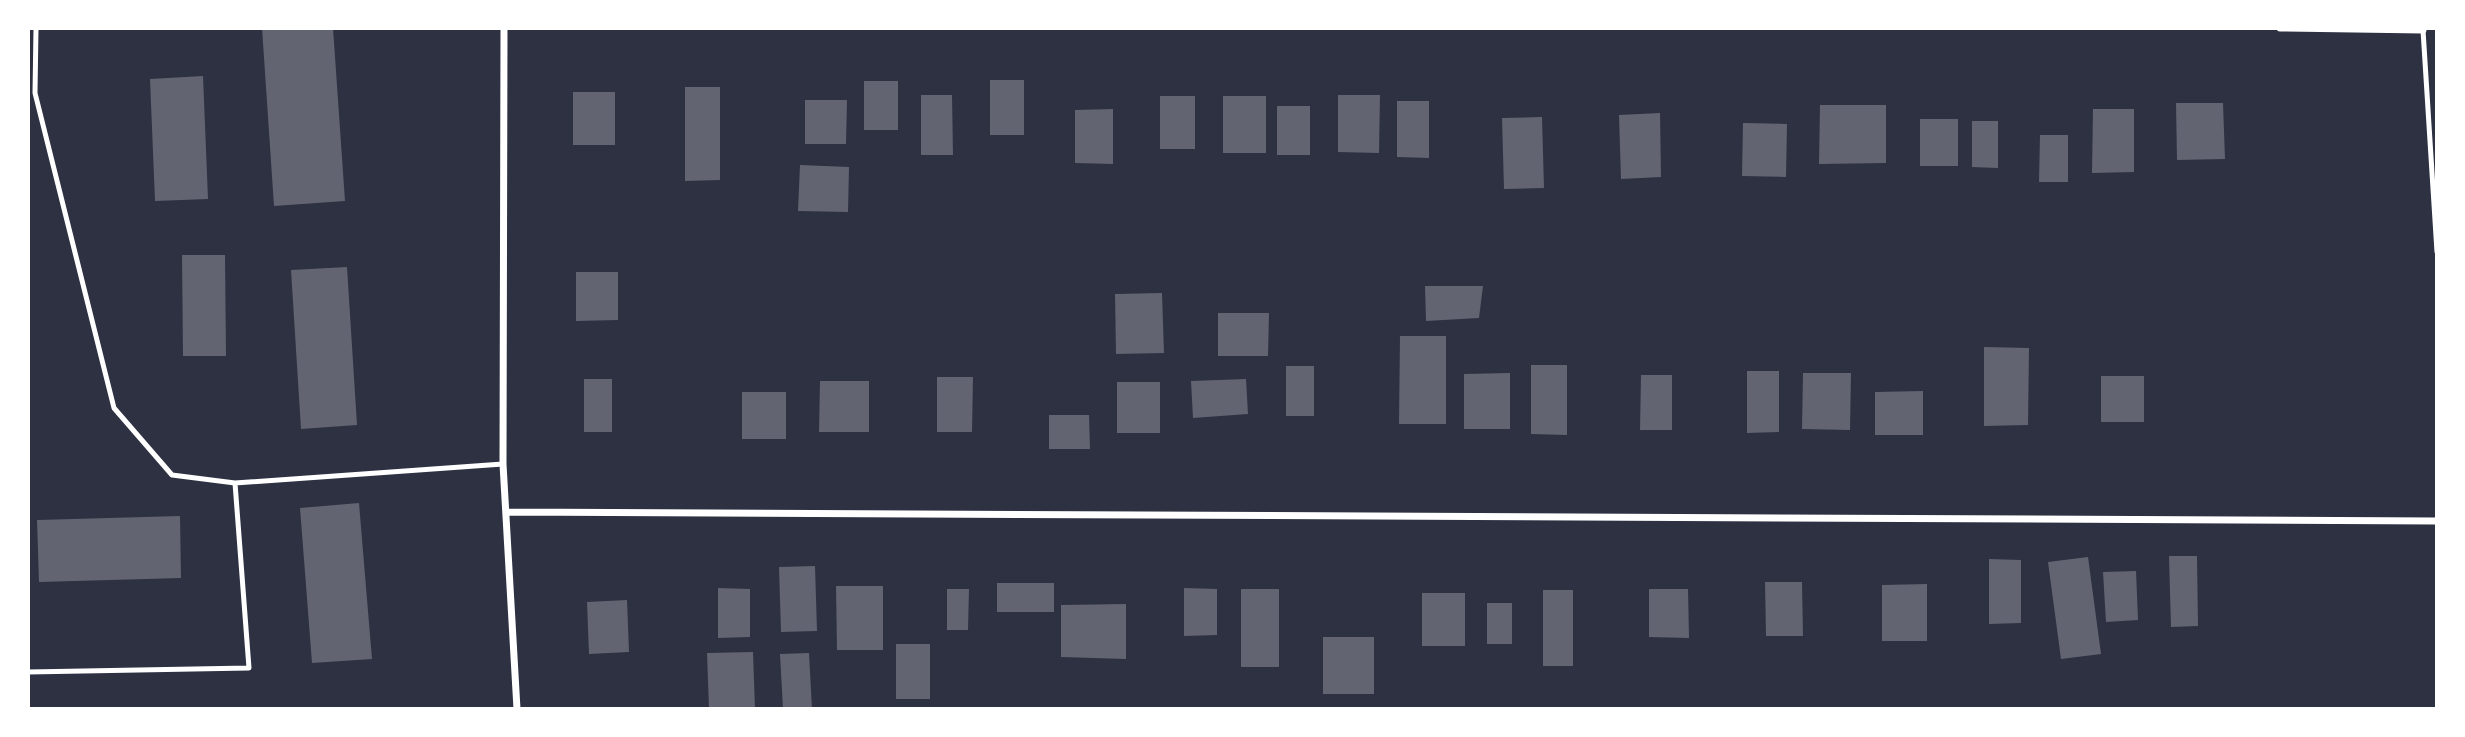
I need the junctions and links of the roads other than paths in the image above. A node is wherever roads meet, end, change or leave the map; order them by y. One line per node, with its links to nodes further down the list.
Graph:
1 (36, 28): 7 (lane)
2 (504, 28): 6 (street)
3 (2280, 28): 4 (street)
4 (2423, 30): 5 (lane)
5 (2437, 252)
6 (503, 464): 7 (lane); 8 (street)
7 (234, 483): 10 (lane)
8 (506, 512): 9 (street); 11 (street)
9 (2437, 522)
10 (28, 672)
11 (517, 709)

